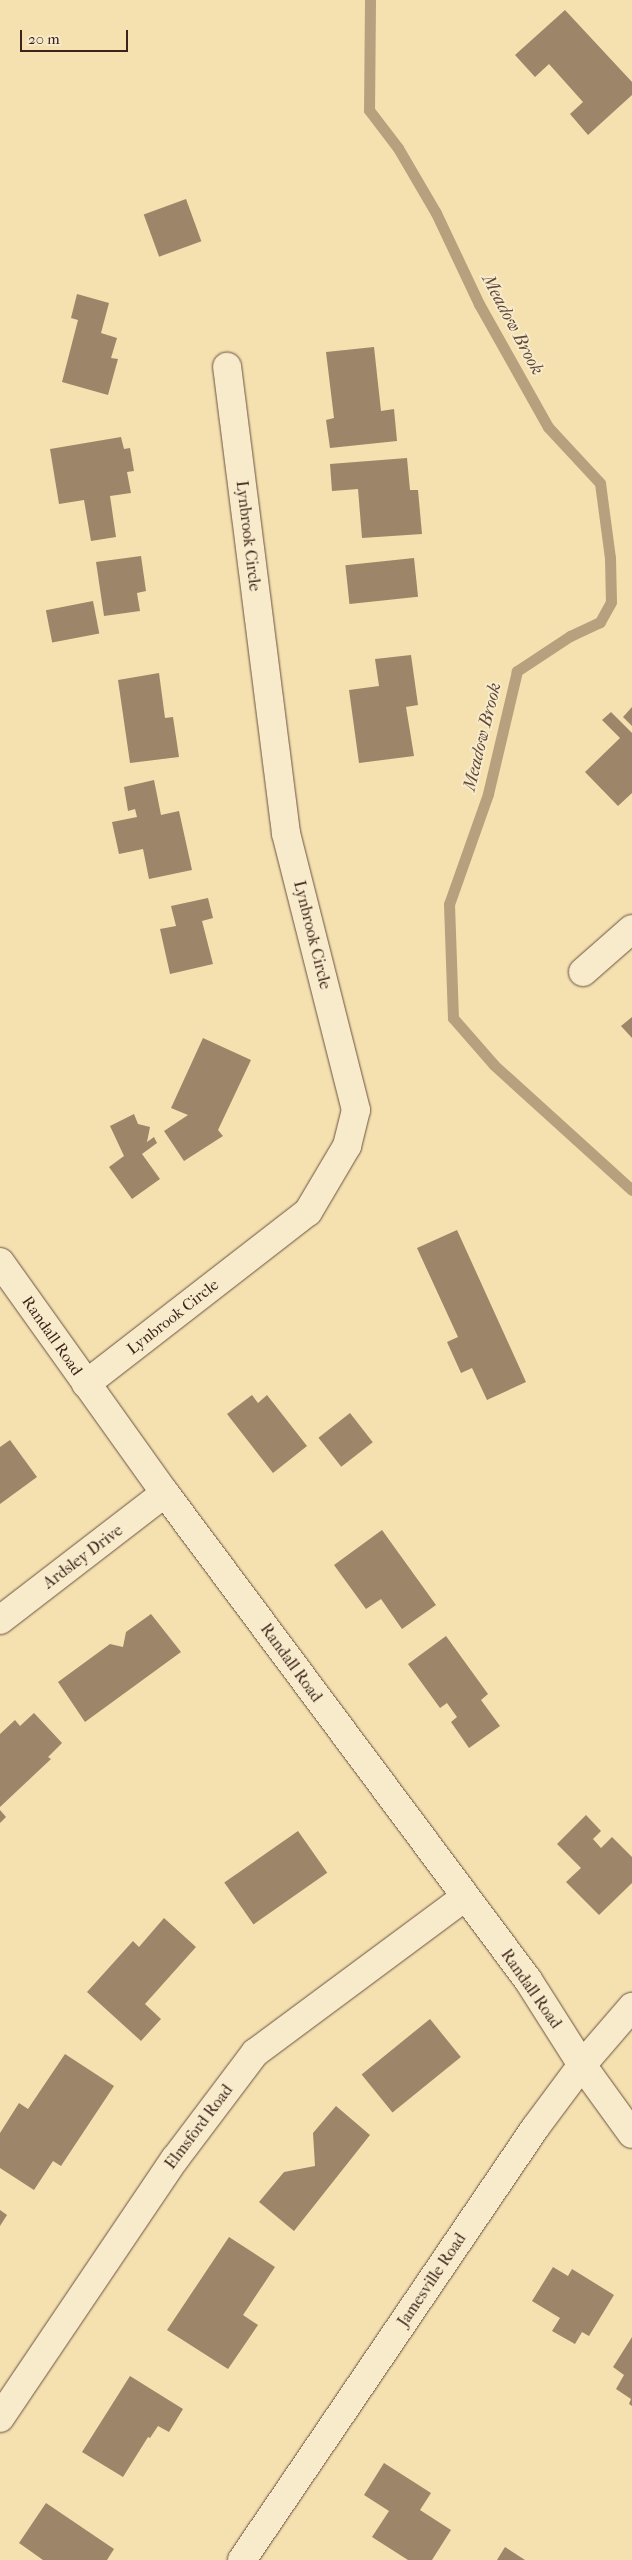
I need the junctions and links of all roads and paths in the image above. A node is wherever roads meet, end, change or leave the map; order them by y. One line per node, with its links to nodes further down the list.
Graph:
1 (227, 367): 5 (street, Lynbrook Circle)
2 (632, 930): 3 (street)
3 (582, 972)
4 (0, 1262): 5 (street, Randall Road)
5 (86, 1384): 6 (street, Randall Road)
6 (166, 1493): 7 (street, Ardsley Drive); 8 (street, Randall Road)
7 (0, 1620)
8 (464, 1898): 10 (street, Randall Road); 12 (street, Elmsford Road)
9 (632, 2007): 10 (street, Jamesville Road)
10 (582, 2065): 11 (street, Randall Road); 13 (street, Jamesville Road)
11 (632, 2134)
12 (0, 2418)
13 (242, 2560)

